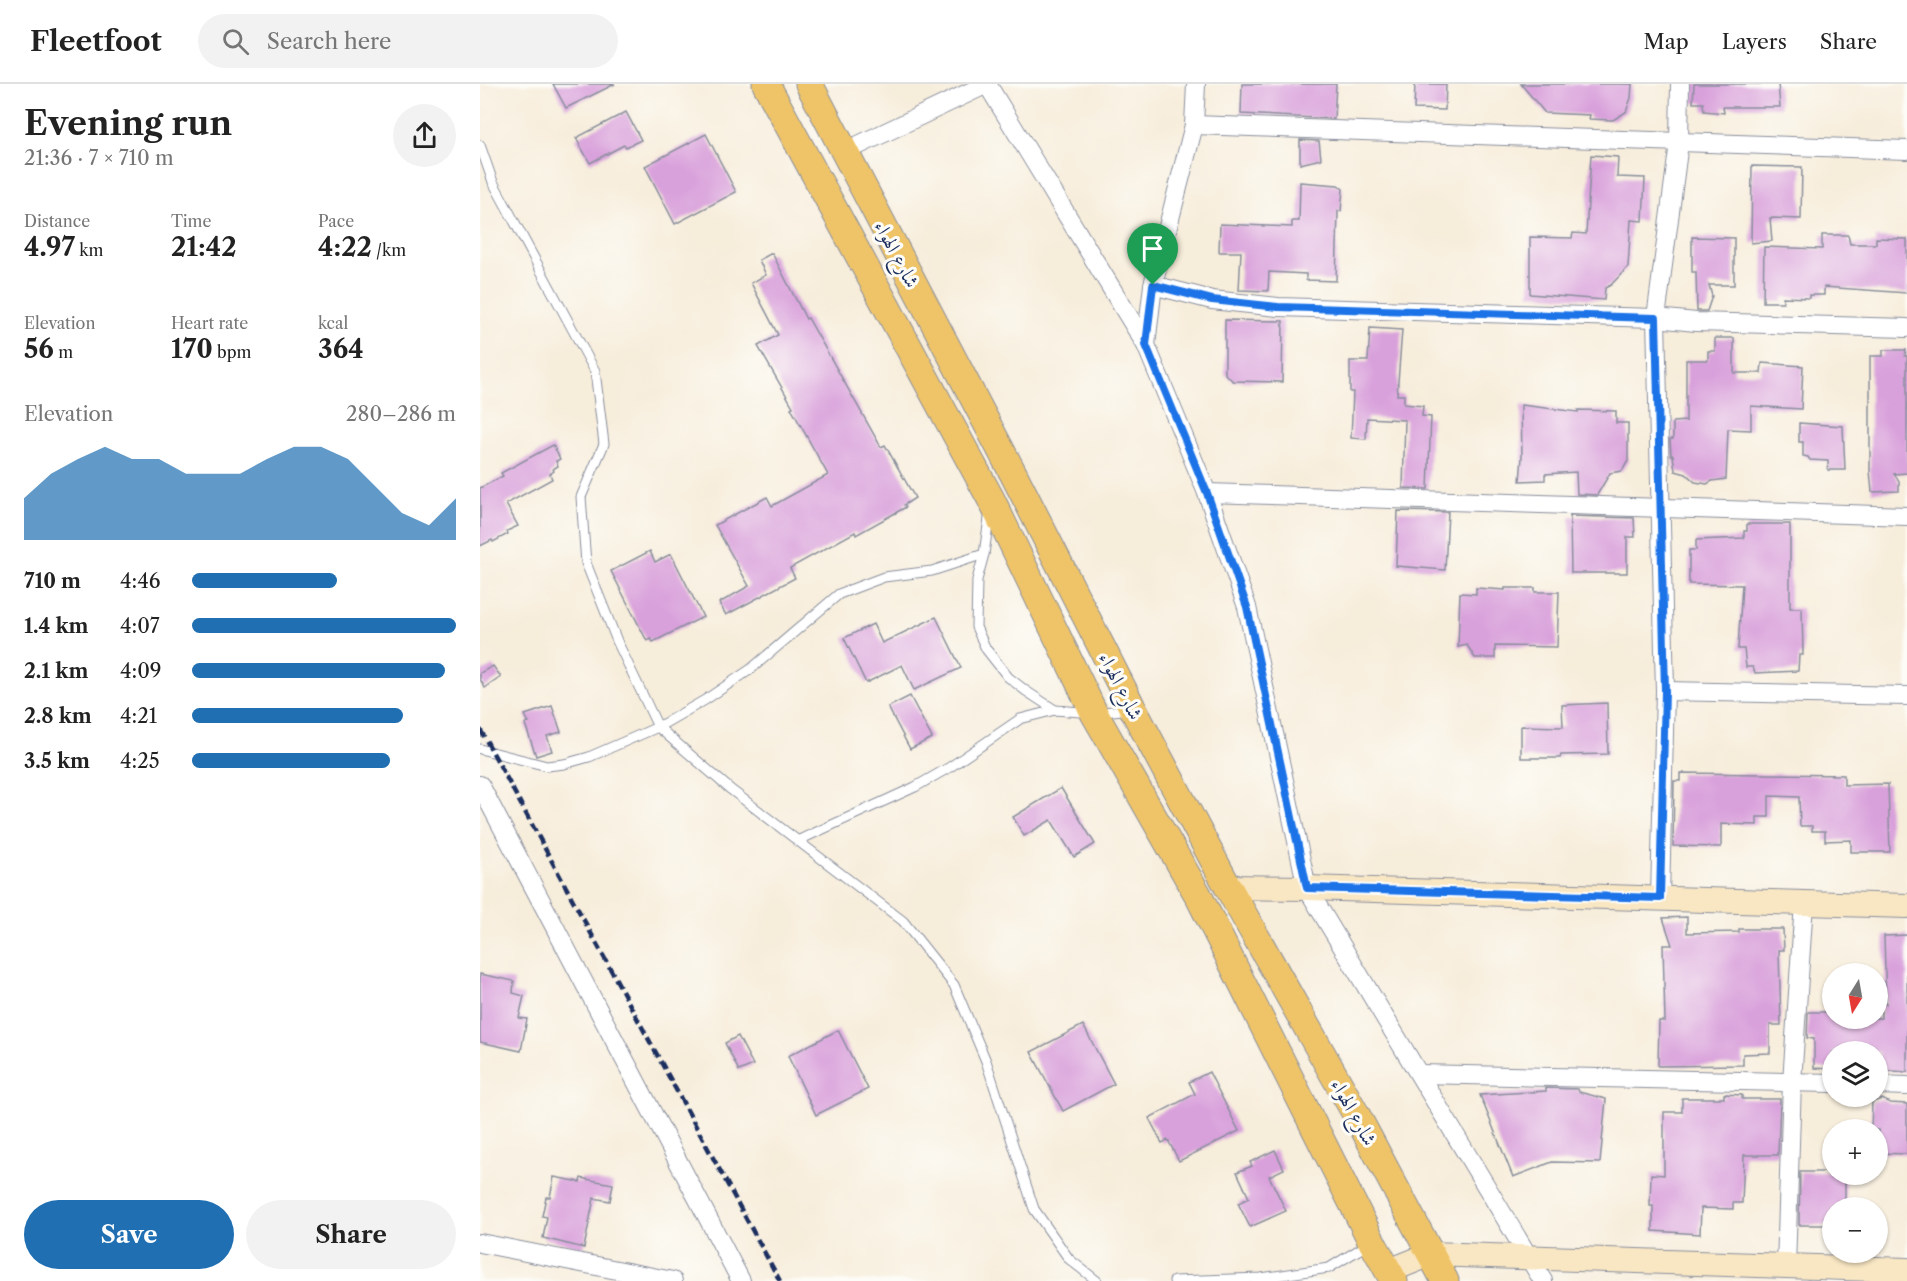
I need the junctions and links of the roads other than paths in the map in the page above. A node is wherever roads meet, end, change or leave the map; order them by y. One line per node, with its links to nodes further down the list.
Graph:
1 (766, 84): 15 (main road, شارع الهواء)
2 (809, 84): 10 (main road, شارع الهواء)
3 (987, 84): 10 (street); 14 (street)
4 (1196, 84): 6 (street)
5 (1680, 84): 7 (street)
6 (1194, 125): 7 (street); 11 (street)
7 (1679, 143): 9 (street); 12 (street)
8 (480, 145): 25 (lane)
9 (1907, 150)
10 (844, 152): 15 (main road, شارع الهواء)
11 (1153, 285): 12 (street); 14 (street)
12 (1656, 318): 13 (street); 17 (street)
13 (1907, 328)
14 (1146, 345): 16 (street)
15 (1003, 488): 19 (lane); 22 (main road, شارع الهواء); 24 (main road, شارع الهواء)
16 (1207, 493): 17 (street); 30 (street)
17 (1661, 508): 18 (street); 20 (street)
18 (1907, 516)
19 (984, 554): 23 (lane); 25 (lane)
20 (1665, 691): 21 (street); 31 (street)
21 (1907, 696)
22 (1133, 709): 24 (lane); 29 (main road, شارع الهواء)
23 (1055, 710): 24 (lane); 28 (lane)
24 (1094, 713): 39 (main road, شارع الهواء)
25 (658, 727): 26 (lane); 28 (lane)
26 (480, 749)
27 (480, 784): 47 (street)
28 (797, 842): 48 (lane)
29 (1228, 887): 30 (street); 41 (main road, شارع الهواء)
30 (1307, 888): 31 (street); 34 (street)
31 (1660, 898): 32 (street)
32 (1804, 903): 33 (street); 35 (street)
33 (1907, 906)
34 (1419, 1074): 35 (street); 42 (street)
35 (1792, 1082): 36 (street); 43 (street)
36 (1822, 1083)
37 (1888, 1085): 38 (street)
38 (1907, 1086)
39 (1372, 1242): 45 (main road, شارع الهواء); 49 (lane)
40 (480, 1243): 46 (street)
41 (1431, 1254): 42 (street); 45 (street); 50 (main road, شارع الهواء)
42 (1528, 1257): 43 (street); 51 (street)
43 (1786, 1267): 44 (street)
44 (1907, 1270)
45 (1388, 1276)
46 (673, 1281)
47 (741, 1281)
48 (1097, 1281)
49 (1174, 1281)
50 (1445, 1281)
51 (1543, 1281)

